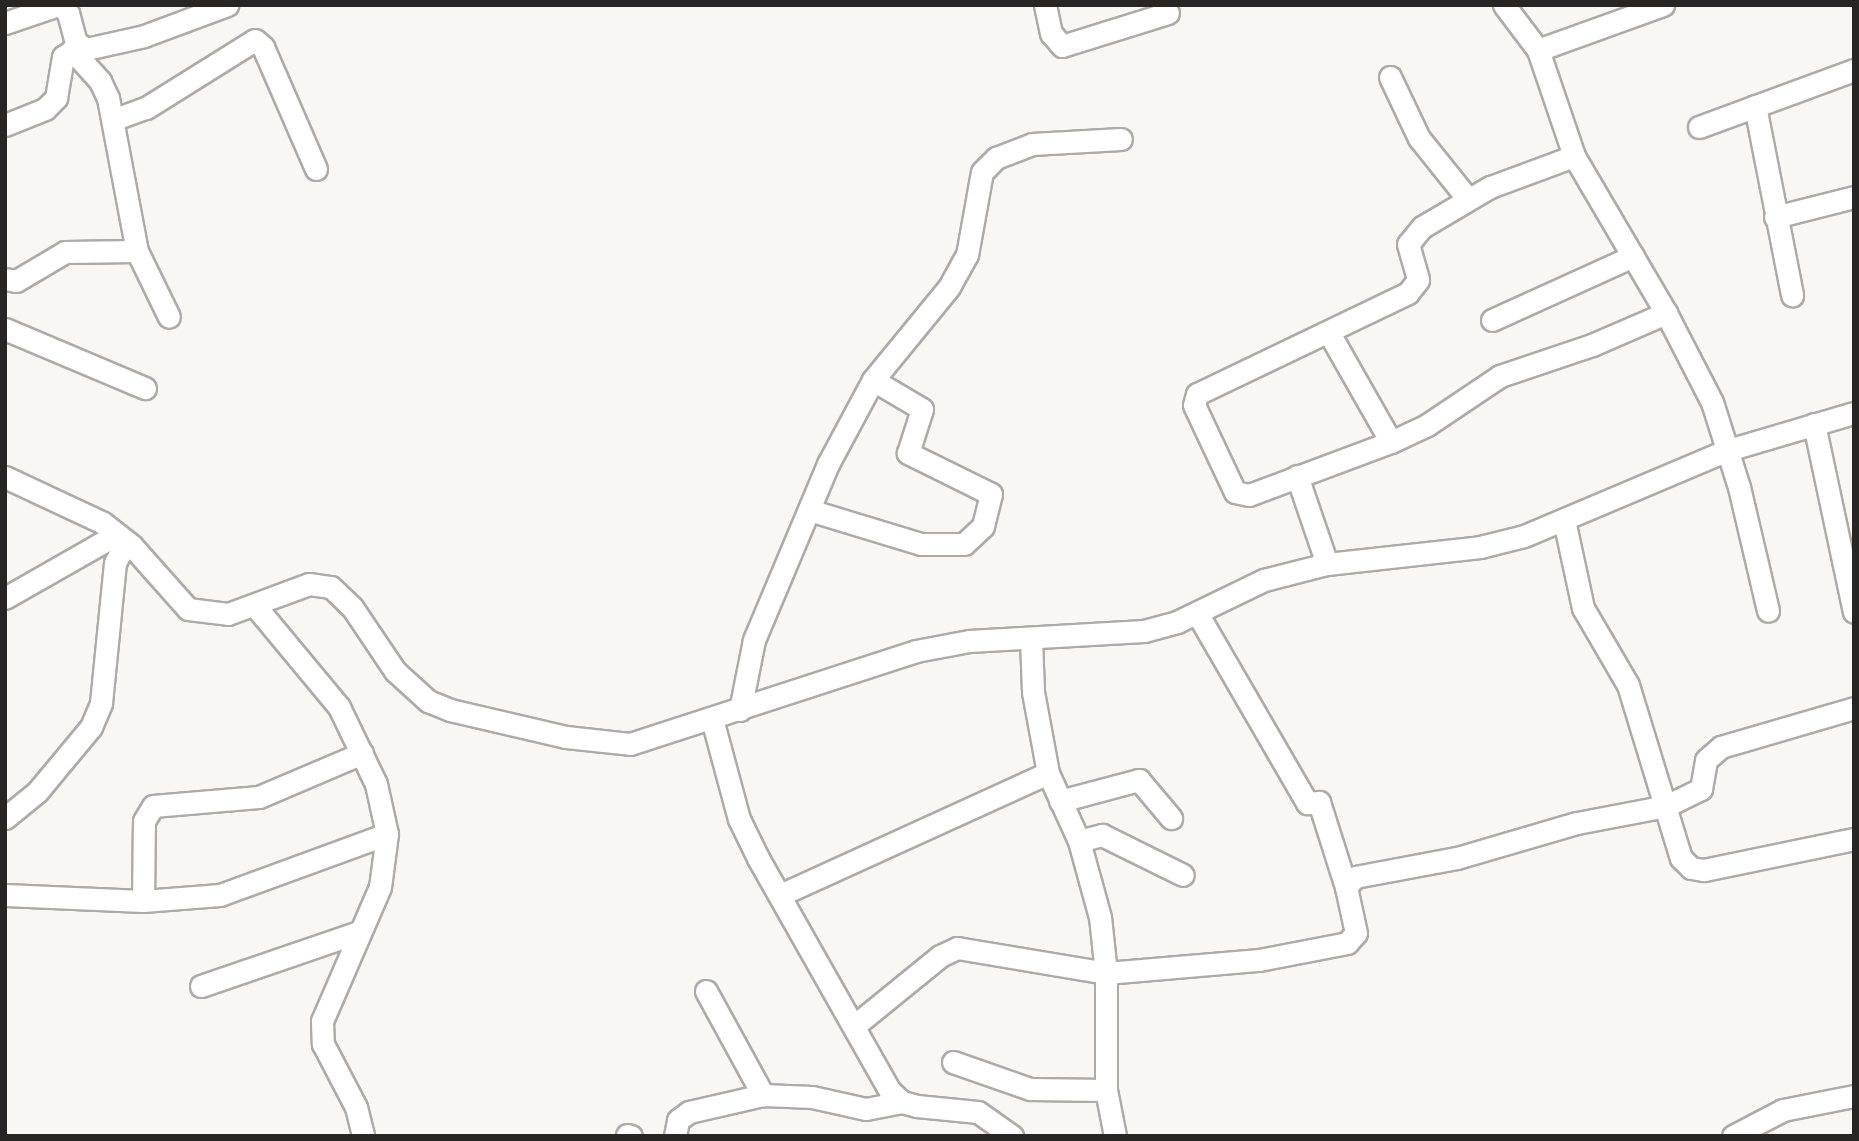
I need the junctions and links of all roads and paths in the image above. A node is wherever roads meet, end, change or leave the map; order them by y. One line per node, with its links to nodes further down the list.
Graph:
1 (227, 5): 8 (street)
2 (1045, 5): 6 (street)
3 (1504, 5): 9 (street)
4 (1663, 5): 9 (street)
5 (62, 6): 7 (street); 8 (street)
6 (1168, 13)
7 (5, 23)
8 (75, 48): 13 (street); 14 (street)
9 (1538, 50): 17 (street)
10 (1854, 70): 12 (street)
11 (1390, 77): 20 (street)
12 (1755, 106): 15 (street); 21 (street)
13 (114, 119): 18 (street); 22 (street)
14 (5, 125)
15 (1699, 127)
16 (1121, 139): 31 (street)
17 (1574, 156): 20 (street); 23 (street)
18 (316, 169)
19 (1854, 197): 21 (street)
20 (1467, 198): 30 (street)
21 (1775, 218): 25 (street)
22 (137, 251): 24 (street); 27 (street)
23 (1633, 256): 26 (street); 28 (street)
24 (6, 282)
25 (1792, 295)
26 (1666, 313): 35 (street); 36 (street)
27 (169, 317)
28 (1492, 320)
29 (5, 329): 32 (street)
30 (1329, 333): 35 (street); 38 (street)
31 (873, 380): 39 (street); 39 (street)
32 (145, 388)
33 (1854, 412): 34 (street)
34 (1814, 424): 36 (street); 45 (street)
35 (1391, 442): 38 (street)
36 (1728, 450): 40 (street); 46 (street)
37 (5, 477): 41 (street)
38 (1297, 477): 42 (street)
39 (809, 510): 50 (street)
40 (1564, 520): 42 (street); 55 (street)
41 (125, 540): 43 (street); 44 (street); 56 (street)
42 (1327, 564): 47 (street)
43 (5, 598)
44 (256, 607): 51 (street); 52 (street)
45 (1853, 607)
46 (1768, 611)
47 (1197, 613): 48 (street); 62 (street)
48 (1031, 639): 50 (street); 53 (street)
49 (1854, 708): 55 (street)
50 (740, 710): 51 (street)
51 (712, 719): 64 (street)
52 (362, 753): 58 (street); 65 (street)
53 (1048, 773): 54 (street); 64 (street)
54 (1060, 801): 57 (street); 60 (street)
55 (1666, 806): 59 (street); 62 (street)
56 (5, 818)
57 (1171, 818)
58 (387, 834): 65 (street); 66 (street)
59 (1854, 839)
60 (1079, 841): 61 (street); 67 (street)
61 (1183, 875)
62 (1346, 887): 67 (street)
63 (5, 895): 65 (street)
64 (780, 895): 70 (street)
65 (143, 901)
66 (359, 932): 68 (street); 76 (street)
67 (1106, 974): 70 (street); 72 (street)
68 (201, 986)
69 (706, 991): 73 (street)
70 (854, 1026): 75 (street)
71 (953, 1062): 72 (street)
72 (1105, 1090): 79 (street)
73 (763, 1095): 75 (street); 77 (street)
74 (1854, 1096): 80 (street)
75 (902, 1102): 78 (street)
76 (363, 1136)
77 (675, 1136)
78 (1012, 1136)
79 (1115, 1136)
80 (1734, 1136)

